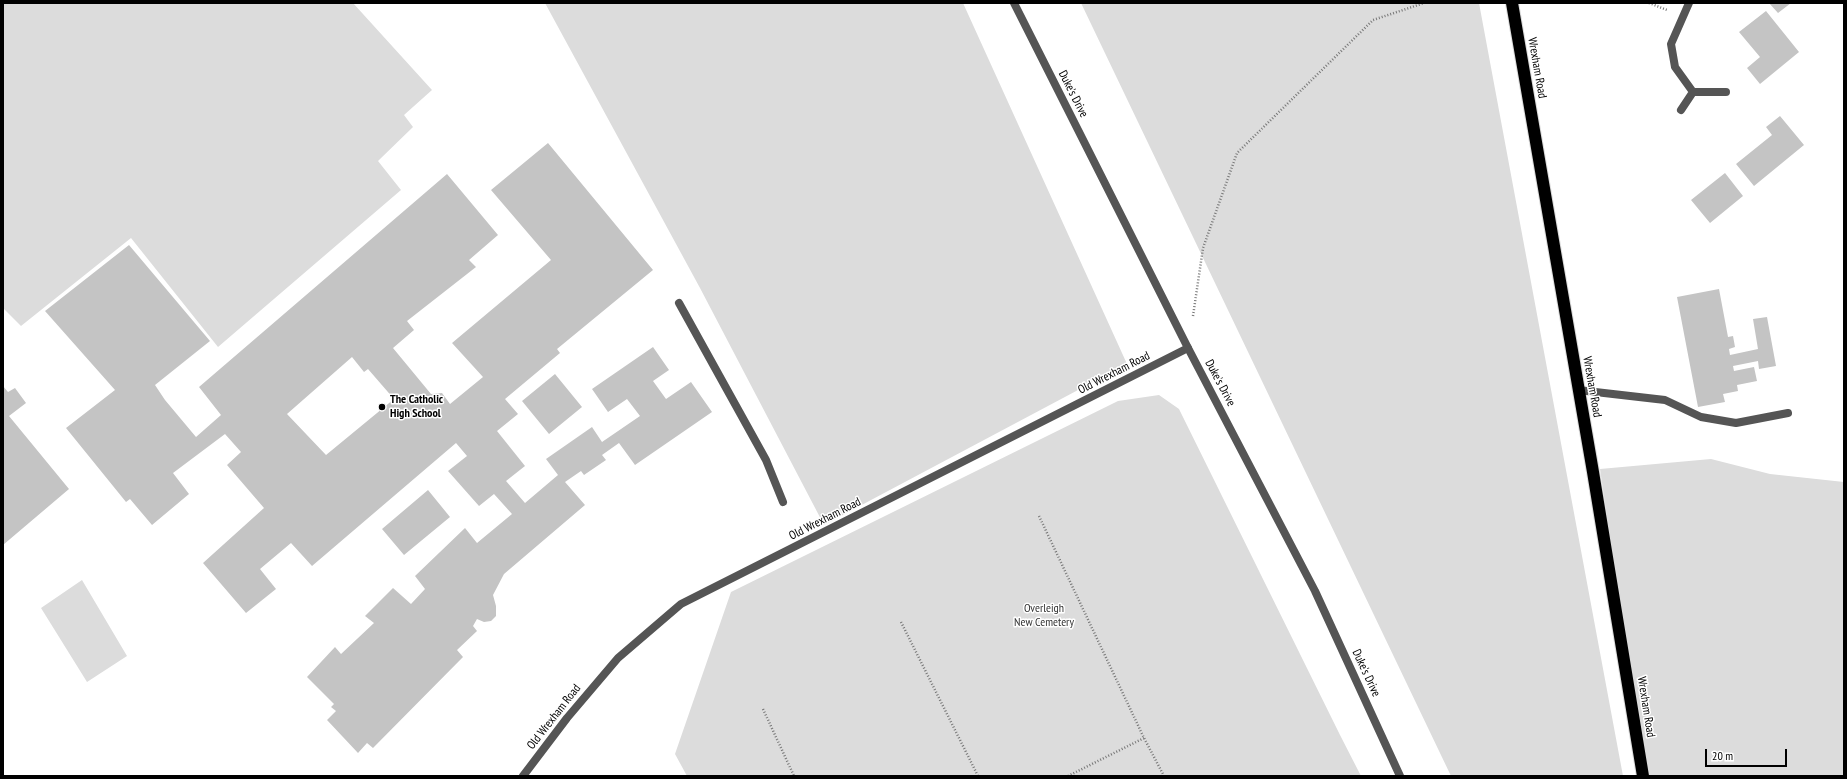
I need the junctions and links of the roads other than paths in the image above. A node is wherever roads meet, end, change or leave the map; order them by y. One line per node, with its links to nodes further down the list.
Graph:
1 (1014, 3): 8 (street, Duke's Drive)
2 (1512, 3): 9 (highway, Wrexham Road)
3 (1689, 3): 4 (street)
4 (1694, 92): 5 (street); 6 (street)
5 (1726, 92)
6 (1681, 110)
7 (679, 303): 11 (street)
8 (1188, 348): 12 (street, Old Wrexham Road); 13 (street, Duke's Drive)
9 (1578, 390): 10 (street); 14 (highway, Wrexham Road)
10 (1788, 413)
11 (783, 502)
12 (524, 776)
13 (1400, 776)
14 (1643, 776)

